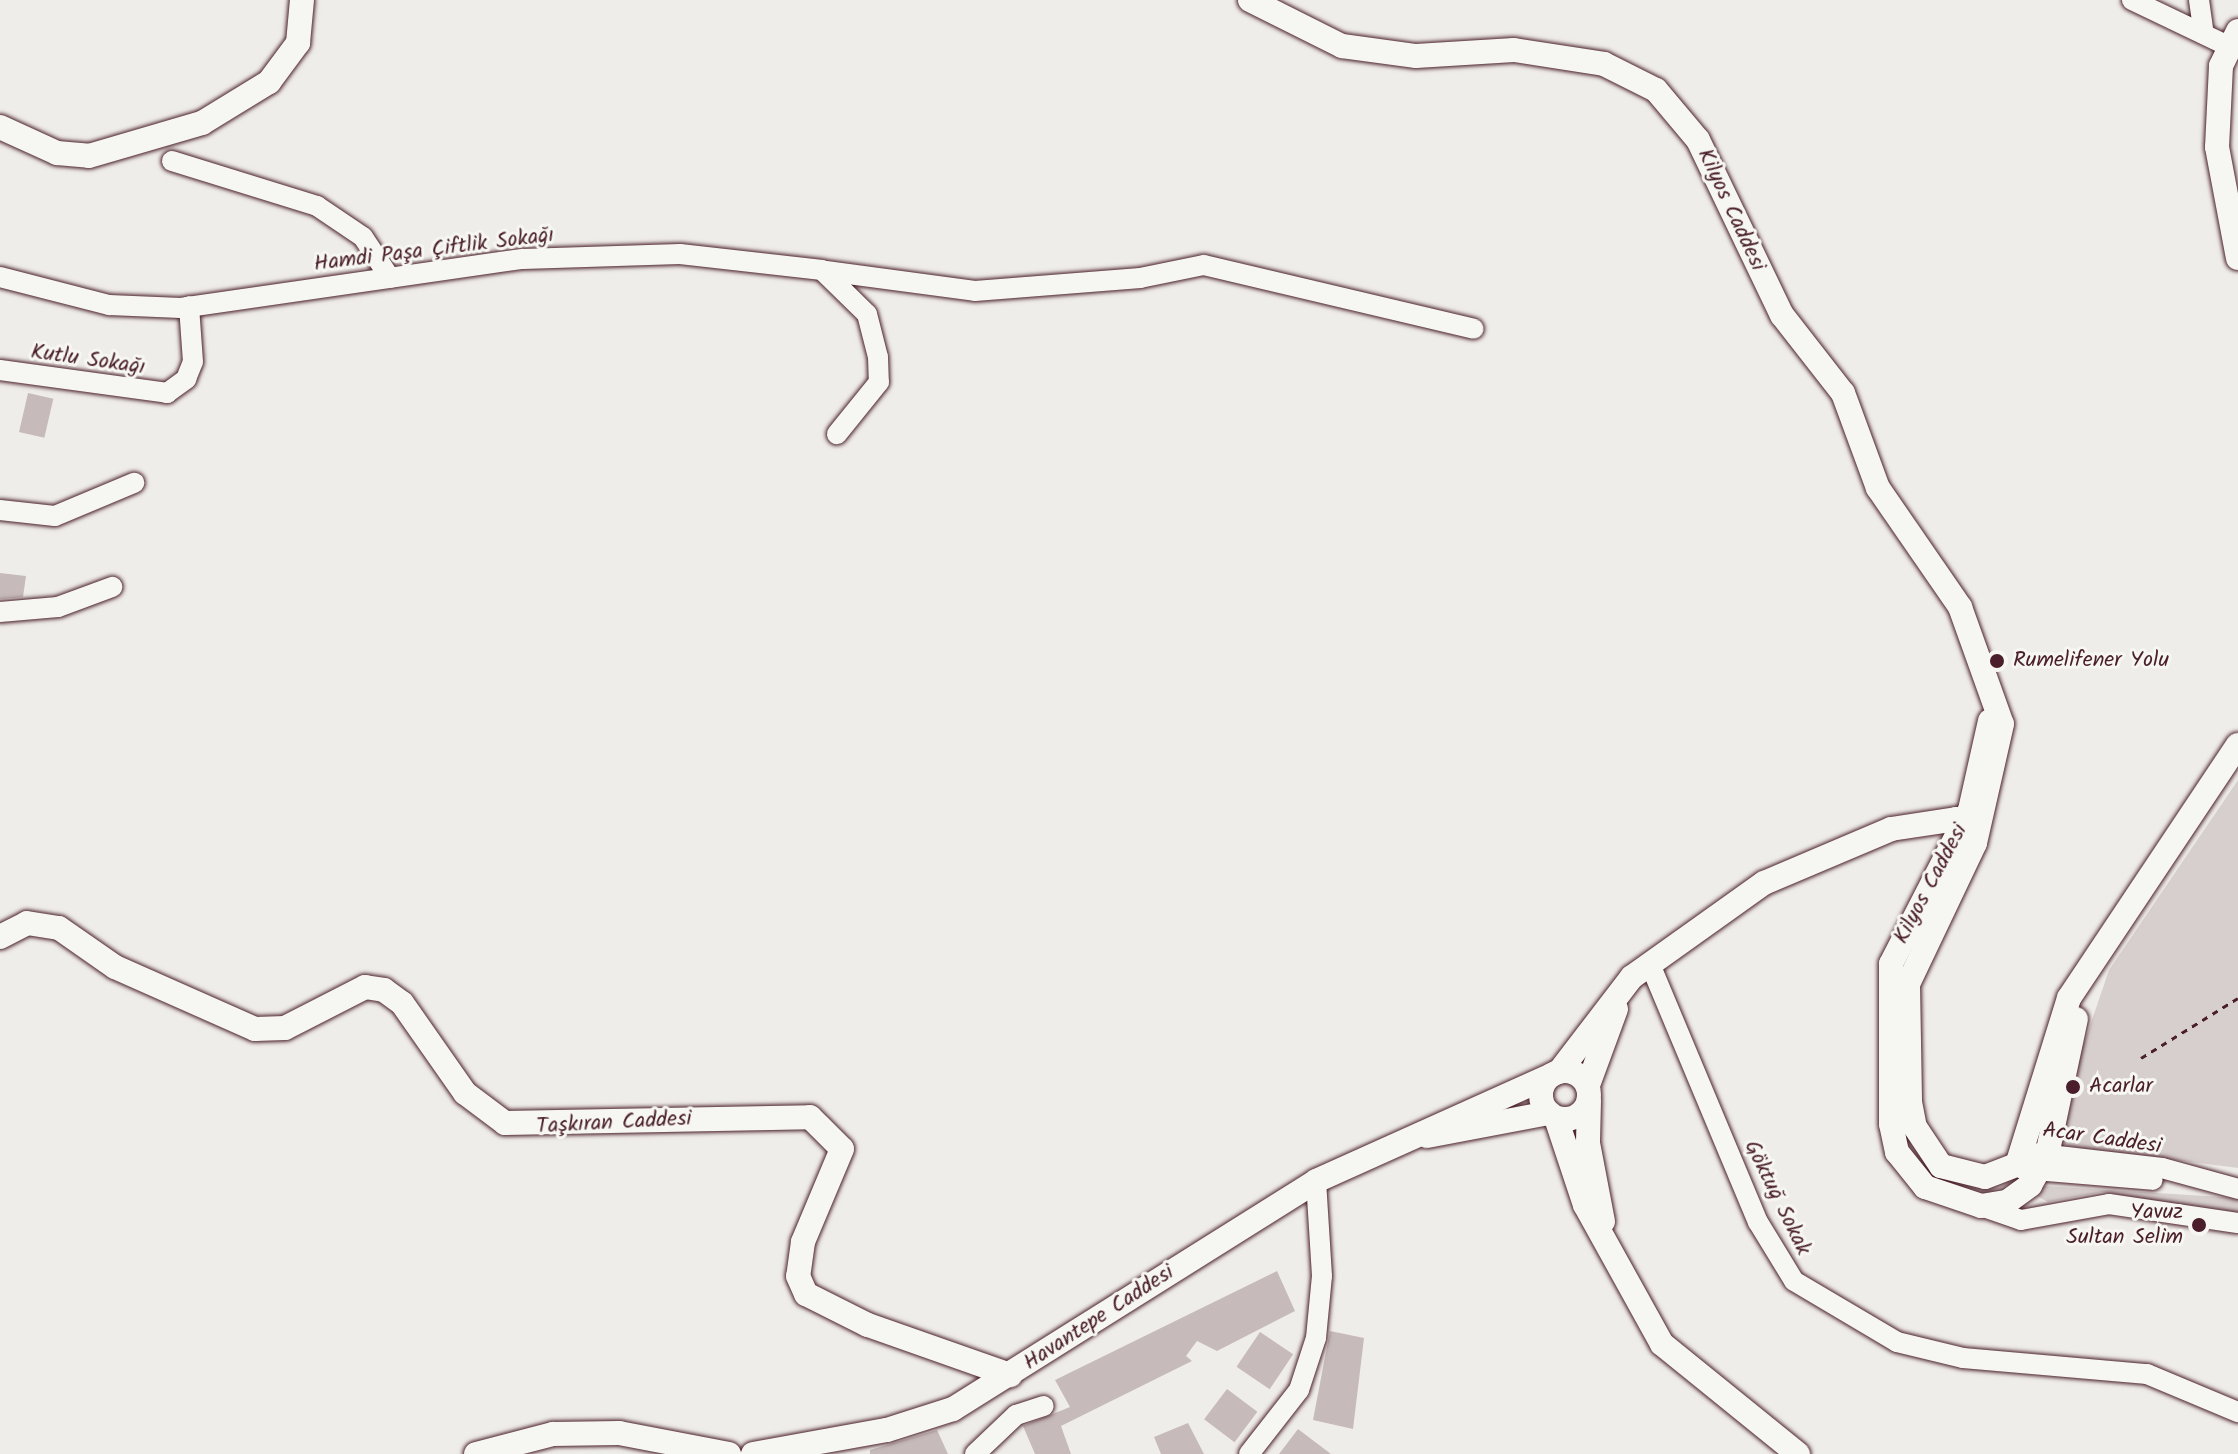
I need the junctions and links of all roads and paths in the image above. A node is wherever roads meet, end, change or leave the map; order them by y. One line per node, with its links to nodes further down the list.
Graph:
1 (302, 0): 7 (street)
2 (1250, 0): 22 (street, Kilyos Caddesi)
3 (2199, 0): 5 (street)
4 (2142, 2): 5 (street)
5 (2204, 34): 6 (street)
6 (2233, 38): 9 (street)
7 (0, 127)
8 (172, 161): 12 (street)
9 (2238, 258)
10 (822, 270): 12 (street, Hamdi Paşa Çiftlik Sokağı); 14 (street, Hamdi Paşa Çiftlik Sokağı); 16 (street)
11 (0, 277): 13 (street, Hamdi Paşa Çiftlik Sokağı)
12 (390, 278): 13 (street, Hamdi Paşa Çiftlik Sokağı)
13 (189, 306): 15 (street, Kutlu Sokağı)
14 (1474, 329)
15 (0, 370)
16 (837, 434)
17 (134, 483): 18 (street)
18 (0, 510)
19 (112, 587): 20 (street)
20 (0, 612)
21 (2238, 745): 32 (street)
22 (1973, 822): 24 (street); 32 (street, Kilyos Caddesi); 32 (street, Kilyos Caddesi)
23 (0, 937): 38 (street, Taşkıran Caddesi)
24 (1650, 964): 25 (street); 40 (street, Göktuğ Sokak)
25 (1621, 991): 28 (street); 29 (street)
26 (2238, 998): 27 (path)
27 (2141, 1058)
28 (1555, 1074): 29 (street); 30 (street); 31 (street, Havantepe Caddesi)
29 (1588, 1093): 30 (street); 37 (street)
30 (1552, 1115): 31 (street, Havantepe Caddesi); 37 (street)
31 (1427, 1136): 33 (street, Havantepe Caddesi)
32 (2021, 1179): 34 (street, Acar Caddesi); 35 (street); 35 (street)
33 (1316, 1181): 38 (street, Havantepe Caddesi); 45 (street)
34 (2238, 1189)
35 (2062, 1211): 36 (street)
36 (2238, 1223)
37 (1605, 1236): 46 (street)
38 (1010, 1375): 43 (street, Havantepe Caddesi)
39 (1044, 1406): 44 (street)
40 (2238, 1412)
41 (476, 1454): 42 (street)
42 (729, 1454)
43 (753, 1454)
44 (975, 1454)
45 (1249, 1454)
46 (1798, 1454)

